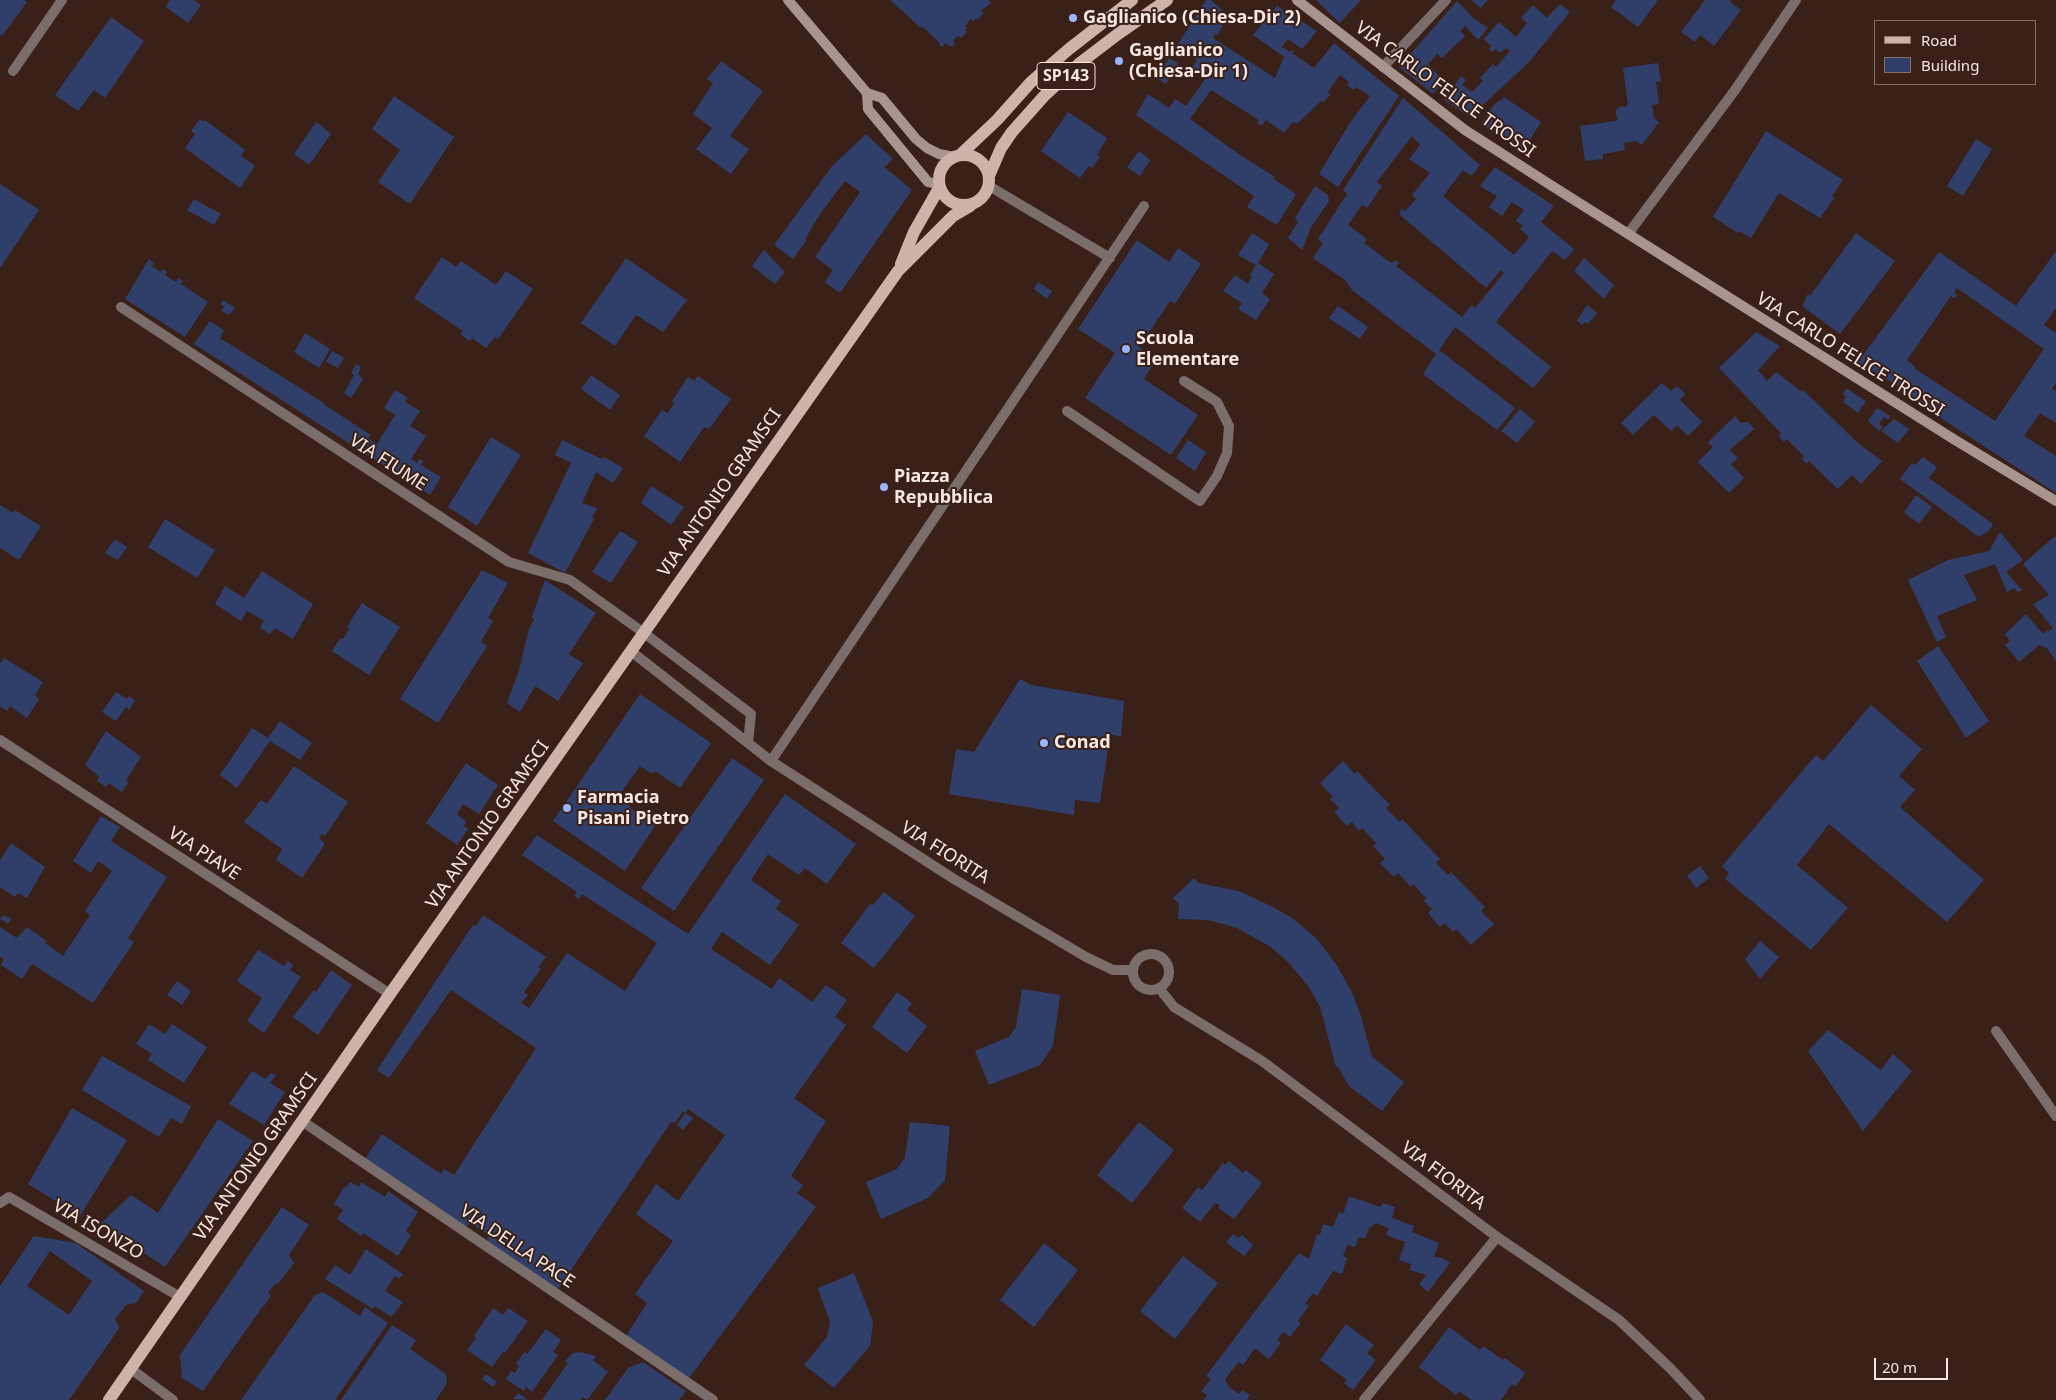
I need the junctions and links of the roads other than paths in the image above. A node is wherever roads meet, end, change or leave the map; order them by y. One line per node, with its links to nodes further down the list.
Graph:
1 (62, 0): 9 (street)
2 (788, 0): 10 (street)
3 (1132, 0): 11 (main road, SP143)
4 (1167, 0): 12 (main road, SP143)
5 (1297, 0): 8 (street, VIA CARLO FELICE TROSSI)
6 (1446, 0): 8 (street)
7 (1796, 0): 16 (street)
8 (1383, 67): 16 (street, VIA CARLO FELICE TROSSI)
9 (13, 71)
10 (867, 93): 11 (street); 13 (street)
11 (957, 155): 12 (main road); 13 (main road, SP143)
12 (989, 181): 14 (main road, SP143); 17 (street)
13 (938, 186): 14 (main road); 18 (main road, VIA ANTONIO GRAMSCI / SP143)
14 (970, 206): 18 (main road, VIA ANTONIO GRAMSCI / SP143)
15 (1144, 206): 17 (street)
16 (1628, 234): 22 (street, VIA CARLO FELICE TROSSI)
17 (1110, 258): 27 (street)
18 (898, 272): 23 (main road, VIA ANTONIO GRAMSCI)
19 (120, 307): 23 (street, VIA FIUME)
20 (1184, 381): 21 (street)
21 (1067, 411)
22 (2056, 500)
23 (644, 633): 24 (main road, VIA ANTONIO GRAMSCI); 26 (street)
24 (632, 652): 26 (street, VIA FIORITA); 30 (main road, VIA ANTONIO GRAMSCI)
25 (0, 740): 30 (street, VIA PIAVE)
26 (748, 743): 27 (street, VIA FIORITA)
27 (771, 760): 28 (street, VIA FIORITA)
28 (1133, 970): 29 (street); 29 (street)
29 (1160, 988): 35 (street, VIA FIORITA)
30 (390, 994): 33 (main road, VIA ANTONIO GRAMSCI)
31 (1996, 1031): 32 (street)
32 (2056, 1116)
33 (302, 1121): 36 (main road, VIA ANTONIO GRAMSCI); 40 (street, VIA DELLA PACE)
34 (0, 1204): 36 (street, VIA ISONZO)
35 (1497, 1237): 41 (street); 42 (street, VIA FIORITA)
36 (180, 1297): 37 (main road, VIA ANTONIO GRAMSCI)
37 (131, 1369): 38 (main road, VIA ANTONIO GRAMSCI); 39 (street)
38 (109, 1400)
39 (173, 1400)
40 (713, 1400)
41 (1364, 1400)
42 (1700, 1400)

